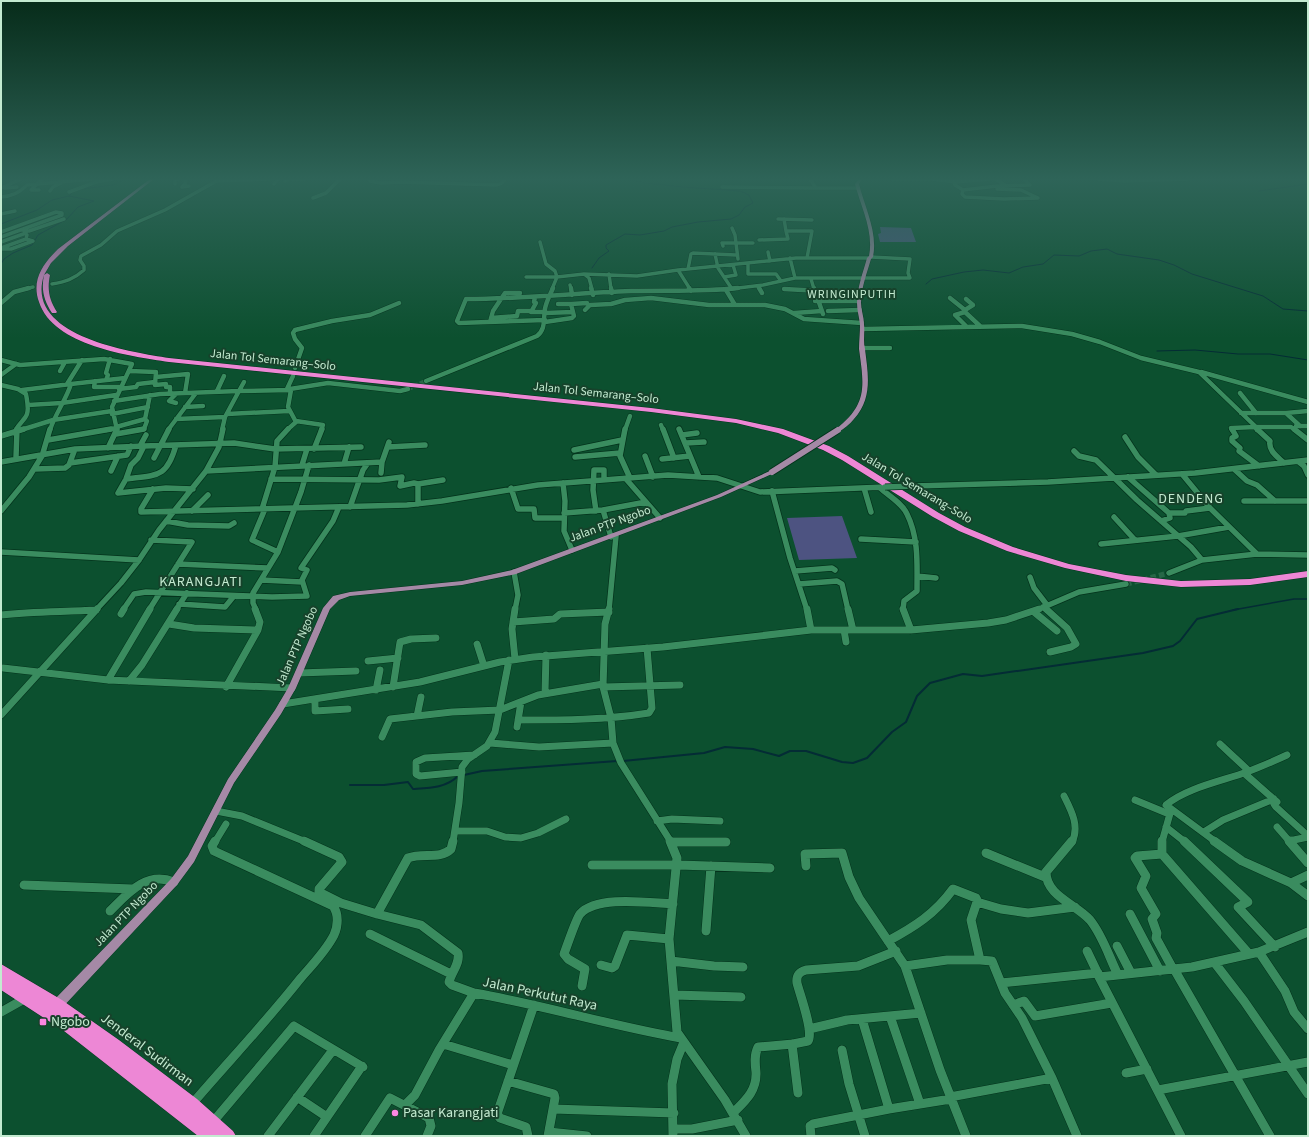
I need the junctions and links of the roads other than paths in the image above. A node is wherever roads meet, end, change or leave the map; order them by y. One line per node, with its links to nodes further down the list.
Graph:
1 (14, 232): 10 (street)
2 (28, 232): 11 (street); 13 (street)
3 (83, 232): 279 (highway, Jalan Tol Semarang–Solo)
4 (88, 232): 274 (highway, Jalan Tol Semarang–Solo)
5 (116, 232): 43 (street)
6 (734, 232): 15 (street)
7 (786, 232): 12 (street)
8 (812, 232): 24 (street)
9 (870, 232): 25 (main road)
10 (1, 237)
11 (26, 239): 18 (street); 18 (street)
12 (759, 240)
13 (1, 242)
14 (540, 242): 37 (street)
15 (734, 243): 16 (street); 17 (street); 22 (street)
16 (753, 243)
17 (722, 244)
18 (1, 248)
19 (768, 252): 27 (street)
20 (779, 252): 26 (street)
21 (715, 254): 22 (street); 31 (street); 32 (street)
22 (736, 255): 28 (street)
23 (790, 258): 24 (street); 26 (street); 39 (street)
24 (808, 258): 25 (street)
25 (870, 258): 41 (main road, Jalan PTP Ngobo); 41 (street)
26 (781, 259): 27 (street)
27 (770, 261): 29 (street)
28 (741, 264): 29 (street); 30 (street)
29 (748, 264): 42 (street)
30 (733, 265): 31 (street); 38 (street)
31 (718, 266): 32 (street); 38 (street)
32 (688, 269): 33 (street)
33 (678, 270): 35 (street); 51 (street)
34 (584, 274): 35 (street); 37 (street); 58 (street)
35 (609, 274): 54 (street)
36 (526, 277): 37 (street)
37 (557, 277): 59 (street)
38 (724, 277): 47 (street)
39 (796, 278): 40 (street); 42 (street)
40 (811, 279): 41 (street); 52 (street)
41 (861, 279): 56 (main road, Jalan PTP Ngobo)
42 (781, 281): 45 (street)
43 (52, 284)
44 (570, 285): 60 (street)
45 (758, 286): 47 (street); 55 (street)
46 (33, 287): 62 (street)
47 (732, 289): 49 (street)
48 (784, 289): 52 (street)
49 (726, 290): 51 (street); 80 (street)
50 (652, 291): 51 (street); 54 (street); 63 (street)
51 (689, 291): 67 (street)
52 (814, 291): 56 (street); 70 (street)
53 (520, 293): 66 (street)
54 (612, 293): 58 (street)
55 (762, 293)
56 (860, 293): 71 (main road, Jalan PTP Ngobo)
57 (583, 295): 58 (street); 60 (street); 76 (street)
58 (593, 295)
59 (549, 296): 60 (street); 61 (street); 78 (street)
60 (572, 296)
61 (535, 297): 66 (street); 77 (street)
62 (6, 298): 65 (street); 73 (street)
63 (651, 298): 76 (street); 79 (street)
64 (950, 298): 84 (street)
65 (1, 299)
66 (501, 299): 90 (street); 90 (street)
67 (688, 299)
68 (966, 299): 84 (street)
69 (711, 300): 79 (street)
70 (817, 301): 71 (street); 88 (street)
71 (859, 301): 82 (main road, Jalan PTP Ngobo)
72 (399, 303): 103 (street)
73 (1, 304)
74 (558, 304): 75 (street)
75 (571, 304): 76 (street); 86 (street)
76 (589, 304): 81 (street)
77 (535, 305): 78 (street); 85 (street)
78 (546, 305): 87 (street)
79 (712, 305): 80 (street)
80 (735, 305): 88 (street)
81 (585, 310)
82 (860, 310): 83 (street); 92 (main road, Jalan PTP Ngobo)
83 (828, 311)
84 (965, 311): 93 (street); 94 (street)
85 (531, 312): 87 (street); 89 (street); 90 (street)
86 (573, 312): 87 (street); 91 (street)
87 (545, 313): 91 (street)
88 (794, 314): 92 (street)
89 (524, 316)
90 (490, 320): 91 (street)
91 (545, 321): 114 (street)
92 (862, 323): 95 (main road, Jalan PTP Ngobo)
93 (980, 326): 94 (street); 106 (street)
94 (967, 327): 95 (street)
95 (862, 329): 96 (main road, Jalan PTP Ngobo)
96 (862, 348): 97 (street); 226 (main road, Jalan PTP Ngobo, bridge)
97 (890, 348)
98 (110, 359): 100 (street); 105 (street); 112 (street)
99 (1, 360): 102 (street)
100 (82, 360): 101 (street); 116 (street)
101 (65, 362): 102 (street); 104 (street)
102 (16, 364): 107 (street)
103 (295, 368)
104 (60, 371)
105 (129, 371): 110 (street); 113 (street)
106 (1199, 372): 130 (street); 140 (street)
107 (1, 374)
108 (224, 376): 122 (street)
109 (293, 376): 119 (street)
110 (125, 378): 112 (street); 118 (street)
111 (95, 380): 112 (street); 116 (street); 118 (street)
112 (106, 380)
113 (156, 380): 118 (street); 125 (street); 127 (street)
114 (426, 381)
115 (244, 382): 123 (street)
116 (69, 384): 121 (street); 132 (street)
117 (1, 385): 121 (street)
118 (120, 388): 129 (street)
119 (288, 389): 120 (street); 123 (street); 137 (street)
120 (408, 389)
121 (22, 390): 133 (street)
122 (217, 391): 123 (street); 124 (street)
123 (239, 391): 143 (street)
124 (196, 392): 125 (street); 136 (street)
125 (185, 393): 127 (street)
126 (1240, 393): 141 (street)
127 (173, 394): 128 (street); 131 (street)
128 (150, 395): 129 (street); 135 (street)
129 (115, 398): 132 (street); 139 (street)
130 (1308, 402)
131 (176, 403)
132 (62, 404): 133 (street); 147 (street)
133 (28, 405): 156 (street)
134 (203, 406): 136 (street)
135 (148, 407): 139 (street); 145 (street)
136 (185, 407): 146 (street)
137 (289, 411): 143 (street); 148 (street)
138 (1308, 411): 142 (street)
139 (112, 412): 147 (street); 155 (street)
140 (1242, 412): 141 (street); 152 (street)
141 (1256, 412): 142 (street)
142 (1286, 413): 150 (street)
143 (226, 416): 146 (street); 166 (street)
144 (630, 416): 163 (street)
145 (145, 418): 155 (street); 155 (street)
146 (176, 419): 168 (street)
147 (53, 420): 156 (street); 162 (street)
148 (296, 421): 177 (street); 179 (street)
149 (661, 424): 189 (street)
150 (1300, 426): 151 (street); 153 (street)
151 (1308, 426)
152 (1256, 427): 153 (street); 198 (street); 202 (street)
153 (1289, 427): 164 (street)
154 (679, 429): 159 (street)
155 (116, 430): 162 (street); 175 (street)
156 (16, 431): 160 (street); 190 (street)
157 (697, 433): 159 (street)
158 (146, 435): 172 (street)
159 (682, 435): 167 (street)
160 (1, 436)
161 (1125, 437): 209 (street)
162 (48, 440): 183 (street)
163 (622, 440): 180 (street); 182 (street)
164 (1308, 440)
165 (704, 442): 167 (street)
166 (221, 443): 169 (street); 177 (street); 207 (street)
167 (686, 443): 186 (street)
168 (162, 445): 169 (street); 172 (street); 188 (street)
169 (176, 445): 217 (street)
170 (425, 445): 194 (street)
171 (131, 446): 172 (street); 175 (street); 184 (street)
172 (142, 446): 217 (street)
173 (349, 447): 174 (street); 179 (street); 199 (street)
174 (361, 447)
175 (108, 448): 176 (street)
176 (75, 449): 183 (street); 196 (street)
177 (275, 449): 178 (street); 203 (street)
178 (307, 449): 179 (street); 200 (street)
179 (314, 449)
180 (574, 450)
181 (1074, 452): 216 (street)
182 (620, 453): 187 (street); 215 (street)
183 (42, 456): 190 (street); 204 (street)
184 (118, 456): 196 (street); 206 (street)
185 (645, 456): 212 (street)
186 (690, 456): 189 (street); 213 (street)
187 (575, 457)
188 (154, 458)
189 (674, 458): 191 (street)
190 (18, 459): 193 (street)
191 (662, 459)
192 (1308, 460): 195 (street)
193 (1, 462)
194 (382, 462): 197 (street); 208 (street)
195 (1299, 462): 198 (street); 211 (street)
196 (70, 463): 204 (street)
197 (368, 463): 199 (street); 220 (street)
198 (1284, 463): 202 (street)
199 (344, 464): 201 (street)
200 (302, 465): 201 (street); 203 (street)
201 (309, 465): 219 (street)
202 (1259, 466): 205 (street)
203 (275, 467): 207 (street); 218 (street)
204 (35, 469): 245 (street)
205 (1234, 469): 210 (street); 235 (street)
206 (111, 471)
207 (206, 471): 231 (street)
208 (380, 473)
209 (1155, 474): 210 (street); 214 (street)
210 (1182, 474): 242 (street)
211 (1308, 475)
212 (653, 476): 213 (street); 215 (street)
213 (699, 476): 226 (street)
214 (1128, 477): 216 (street); 250 (street)
215 (628, 478): 222 (street); 237 (street)
216 (1115, 478): 229 (street, bridge); 255 (street)
217 (126, 479): 230 (street)
218 (271, 479): 219 (street); 243 (street)
219 (304, 479): 220 (street); 239 (street)
220 (360, 480): 225 (street); 241 (street)
221 (443, 480): 225 (street)
222 (604, 480): 223 (street); 223 (street)
223 (592, 481): 224 (street); 246 (street)
224 (563, 483): 227 (street); 251 (street)
225 (418, 484): 238 (street)
226 (742, 486): 232 (street); 253 (main road, Jalan PTP Ngobo)
227 (510, 488): 238 (street); 251 (street)
228 (864, 488): 229 (street); 232 (street); 249 (street)
229 (882, 488): 263 (street)
230 (153, 489): 231 (street); 247 (street)
231 (193, 489): 247 (street)
232 (772, 491): 276 (street)
233 (208, 494): 248 (street)
234 (1244, 501): 235 (street)
235 (1275, 501): 236 (street)
236 (1308, 501)
237 (646, 502): 244 (street); 253 (street)
238 (418, 504): 241 (street)
239 (294, 507): 240 (street); 243 (street); 265 (street)
240 (340, 507): 241 (street); 284 (street)
241 (350, 507)
242 (1210, 508): 250 (street); 257 (street)
243 (263, 509): 248 (street); 265 (street)
244 (603, 510): 246 (street); 258 (street)
245 (1, 511)
246 (596, 511): 251 (street)
247 (174, 512): 248 (street); 254 (street)
248 (192, 512)
249 (871, 512)
250 (1169, 513): 255 (street)
251 (563, 516): 266 (street)
252 (1114, 517): 262 (street)
253 (660, 518): 258 (main road, Jalan PTP Ngobo)
254 (166, 521): 256 (street); 261 (street)
255 (1161, 521): 259 (street)
256 (234, 523)
257 (1229, 527): 259 (street); 268 (street)
258 (613, 536): 266 (main road, Jalan PTP Ngobo); 294 (street)
259 (1178, 536): 262 (street); 271 (street)
260 (861, 539): 263 (street)
261 (151, 540): 270 (street); 272 (street)
262 (1135, 540): 264 (street)
263 (916, 542): 280 (street)
264 (1101, 544)
265 (279, 549): 273 (street)
266 (572, 550): 277 (main road, Jalan PTP Ngobo)
267 (1, 552): 270 (street)
268 (1257, 554): 269 (street); 271 (street)
269 (1308, 554)
270 (139, 560): 293 (street)
271 (1202, 560): 278 (street)
272 (178, 564): 273 (street); 287 (street)
273 (268, 568): 283 (street)
274 (1308, 568)
275 (835, 570): 276 (street)
276 (795, 571): 285 (street)
277 (514, 572): 298 (street); 321 (main road, Jalan PTP Ngobo)
278 (1169, 573)
279 (1308, 574)
280 (917, 576): 282 (street); 304 (street)
281 (1030, 577): 292 (street)
282 (936, 578)
283 (261, 580): 284 (street); 290 (street)
284 (302, 582): 290 (street)
285 (799, 584): 301 (street); 303 (street)
286 (1126, 584): 292 (street)
287 (161, 592): 288 (street); 296 (street); 322 (street)
288 (187, 593): 289 (street); 291 (street)
289 (234, 596): 290 (street); 291 (street)
290 (252, 598): 300 (street)
291 (179, 604): 299 (street)
292 (1045, 606): 295 (street); 311 (street)
293 (96, 610): 297 (street); 320 (street)
294 (609, 612): 298 (street); 310 (street)
295 (1034, 612): 304 (street); 305 (street)
296 (120, 614)
297 (1, 615)
298 (513, 622): 314 (street)
299 (168, 624): 300 (street); 323 (street)
300 (258, 630): 327 (street)
301 (811, 630): 302 (street); 309 (street)
302 (844, 630): 303 (street); 307 (street)
303 (853, 630): 304 (street)
304 (910, 630)
305 (1057, 631)
306 (436, 638): 313 (street)
307 (846, 642)
308 (477, 644): 316 (street)
309 (647, 648): 310 (street); 326 (street)
310 (603, 652): 312 (street); 324 (street)
311 (1050, 652)
312 (546, 655): 314 (street); 331 (street)
313 (398, 658): 315 (street); 328 (street)
314 (512, 660): 316 (street); 337 (street)
315 (368, 661)
316 (484, 666): 328 (street)
317 (3, 668): 320 (street)
318 (380, 670): 330 (street)
319 (356, 671): 321 (street)
320 (40, 673): 322 (street); 338 (street)
321 (299, 673): 329 (main road, Jalan PTP Ngobo)
322 (108, 680): 323 (street)
323 (129, 681): 327 (street)
324 (603, 685): 326 (street); 331 (street); 340 (street)
325 (680, 685): 326 (street)
326 (650, 686): 340 (street)
327 (226, 687): 329 (street)
328 (393, 687): 330 (street)
329 (292, 688): 335 (main road, Jalan PTP Ngobo)
330 (376, 690): 333 (street)
331 (545, 693): 334 (street)
332 (421, 697): 339 (street)
333 (315, 700): 335 (street); 336 (street)
334 (521, 702): 337 (street); 341 (street)
335 (283, 704): 354 (main road, Jalan PTP Ngobo)
336 (348, 709)
337 (500, 710): 339 (street); 344 (street)
338 (1, 715)
339 (416, 716): 343 (street)
340 (611, 718): 341 (street); 345 (street)
341 (518, 720): 342 (street)
342 (517, 728)
343 (382, 737)
344 (490, 743): 345 (street); 347 (street)
345 (613, 743): 357 (street)
346 (1220, 744): 349 (street)
347 (474, 755): 350 (street); 350 (street)
348 (1287, 756): 349 (street)
349 (1247, 772): 352 (street); 355 (street)
350 (462, 776): 362 (street)
351 (1064, 796): 377 (street)
352 (1274, 799): 363 (street); 364 (street)
353 (1135, 800): 355 (street)
354 (216, 811): 378 (main road, Jalan PTP Ngobo); 387 (street)
355 (1170, 812): 360 (street); 363 (street)
356 (566, 819): 362 (street)
357 (657, 821): 358 (street); 366 (street)
358 (720, 821)
359 (226, 824): 448 (street)
360 (1166, 827): 369 (street); 395 (street)
361 (1277, 827): 365 (street)
362 (454, 831): 387 (street)
363 (1204, 832): 379 (street)
364 (1308, 836): 365 (street)
365 (1289, 841): 370 (street)
366 (671, 842): 367 (street); 371 (street)
367 (726, 842)
368 (986, 853): 377 (street)
369 (1162, 854): 399 (street); 406 (street)
370 (1308, 863)
371 (678, 865): 372 (street); 373 (street); 384 (street)
372 (592, 866)
373 (711, 866): 375 (street); 389 (street)
374 (806, 866): 393 (street)
375 (770, 868)
376 (1308, 875): 379 (street)
377 (1045, 877): 385 (street)
378 (174, 882): 381 (street); 421 (main road, Jalan PTP Ngobo)
379 (1291, 883): 382 (street)
380 (24, 885): 381 (street)
381 (133, 889): 386 (street)
382 (1308, 896)
383 (978, 902): 385 (street); 393 (street); 400 (street)
384 (673, 904): 392 (street); 415 (street)
385 (1075, 907): 412 (street)
386 (110, 911)
387 (377, 914): 410 (street)
388 (1130, 914): 408 (street)
389 (706, 931)
390 (1308, 932): 395 (street)
391 (370, 934): 410 (street)
392 (670, 939): 401 (street); 403 (street)
393 (888, 941): 396 (street)
394 (1117, 946): 409 (street)
395 (1275, 947): 398 (street)
396 (896, 951): 404 (street); 428 (street)
397 (1087, 952): 411 (street)
398 (1259, 952): 399 (street); 429 (street)
399 (1249, 954): 402 (street)
400 (980, 960): 404 (street); 414 (street)
401 (671, 961): 405 (street); 417 (street)
402 (1214, 962): 406 (street); 437 (street)
403 (601, 965)
404 (905, 966): 425 (street)
405 (743, 967)
406 (1174, 969): 408 (street); 440 (street)
407 (1, 970): 421 (highway, Jenderal Sudirman)
408 (1160, 971): 409 (street)
409 (1131, 973): 412 (street)
410 (451, 974): 416 (street)
411 (1098, 975): 412 (street); 414 (street); 420 (street)
412 (1118, 975)
413 (1, 982): 419 (highway, Jenderal Sudirman)
414 (1001, 983): 423 (street)
415 (582, 986)
416 (474, 993): 422 (street, Jalan Perkutut Raya); 431 (street, Jalan Perkutut Raya)
417 (674, 995): 418 (street); 430 (street)
418 (741, 997)
419 (27, 998): 424 (street); 457 (highway, Jenderal Sudirman)
420 (1112, 1003): 423 (street); 438 (street)
421 (57, 1005): 448 (highway, Jenderal Sudirman)
422 (534, 1005): 430 (street, Jalan Perkutut Raya); 436 (street)
423 (1013, 1005): 441 (street)
424 (1, 1012)
425 (921, 1013): 426 (street); 447 (street)
426 (890, 1016): 427 (street); 449 (street)
427 (862, 1019): 428 (street); 452 (street)
428 (809, 1029): 432 (street)
429 (1308, 1029)
430 (682, 1040): 453 (street); 454 (street)
431 (443, 1044): 436 (street); 450 (street, Jalan Perkutut Raya)
432 (792, 1044): 444 (street); 454 (street)
433 (333, 1050): 446 (street); 456 (street); 457 (street)
434 (842, 1050): 455 (street)
435 (1308, 1062): 437 (street)
436 (513, 1065): 442 (street)
437 (1289, 1066): 440 (street); 445 (street)
438 (1147, 1069): 439 (street); 443 (street)
439 (1126, 1073)
440 (1234, 1075): 443 (street); 473 (street)
441 (1052, 1078): 447 (street); 471 (street)
442 (508, 1081): 451 (street); 465 (street)
443 (1158, 1090): 472 (street)
444 (798, 1094)
445 (1308, 1094)
446 (297, 1097): 456 (street); 461 (street)
447 (951, 1098): 449 (street); 470 (street)
448 (192, 1104): 457 (highway, Jenderal Sudirman)
449 (920, 1104): 452 (street)
450 (405, 1105): 463 (street); 464 (street)
451 (553, 1109): 453 (street); 459 (street)
452 (890, 1109): 455 (street)
453 (674, 1112): 458 (street)
454 (735, 1116): 458 (street); 467 (street)
455 (858, 1116): 468 (street); 469 (street)
456 (327, 1117): 462 (street)
457 (209, 1130): 460 (highway, Jenderal Sudirman)
458 (673, 1133)
459 (548, 1134): 466 (street)
460 (228, 1136)
461 (268, 1136)
462 (314, 1136)
463 (365, 1136)
464 (427, 1136)
465 (528, 1136)
466 (587, 1136)
467 (746, 1136)
468 (811, 1136)
469 (865, 1136)
470 (966, 1136)
471 (1077, 1136)
472 (1181, 1136)
473 (1270, 1136)

